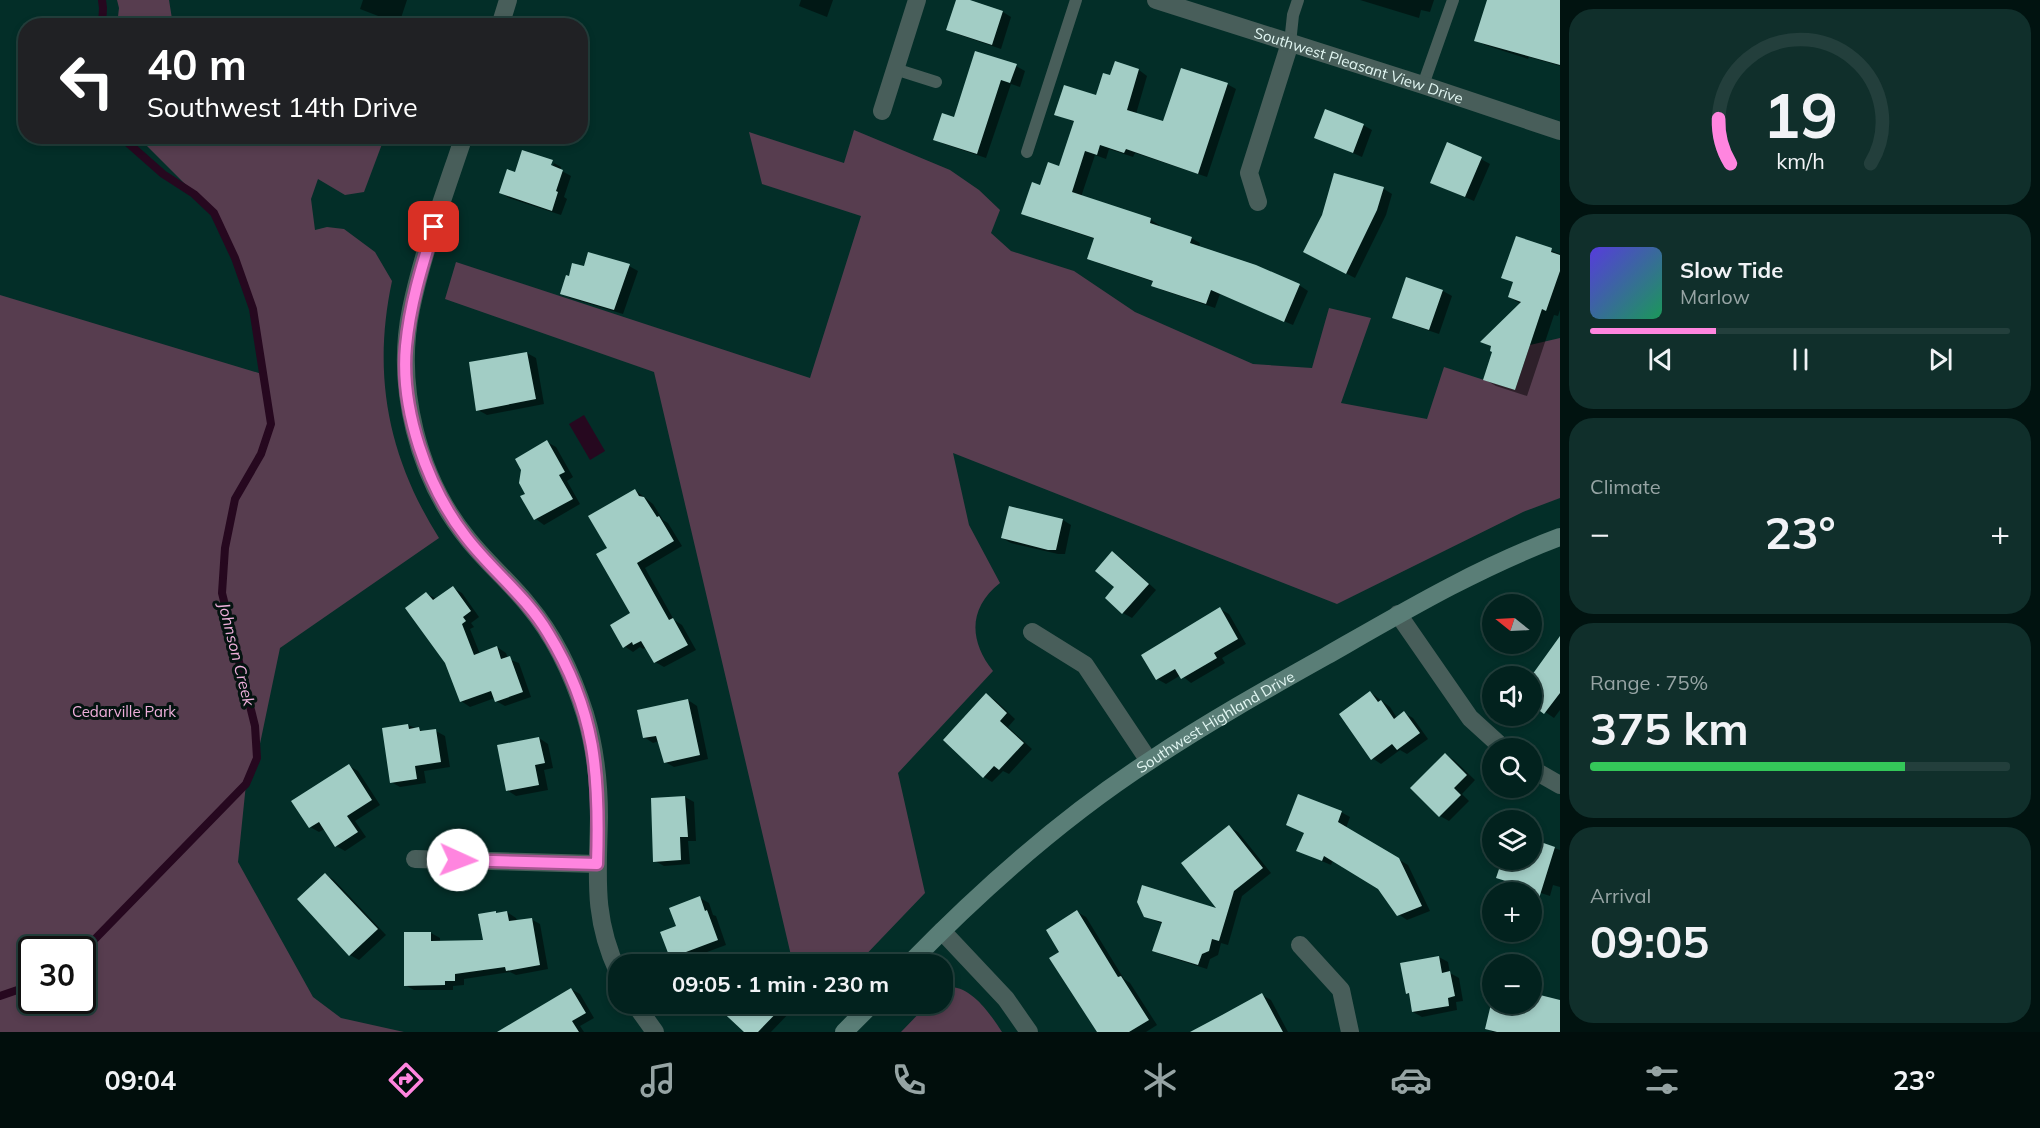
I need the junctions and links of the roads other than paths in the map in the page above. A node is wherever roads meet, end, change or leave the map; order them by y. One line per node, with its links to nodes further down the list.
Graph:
1 (508, 0): 7 (street)
2 (917, 0): 9 (street)
3 (1076, 0): 15 (lane)
4 (1156, 0): 8 (street, Southwest Pleasant View Drive)
5 (1298, 0): 8 (lane)
6 (1453, 0): 11 (lane)
7 (502, 18)
8 (1290, 43): 11 (street, Southwest Pleasant View Drive); 16 (street)
9 (895, 69): 10 (lane); 12 (street)
10 (936, 82)
11 (1424, 85): 13 (street, Southwest Pleasant View Drive)
12 (882, 111)
13 (1560, 131)
14 (461, 144): 25 (street)
15 (1027, 152)
16 (1258, 202)
17 (1560, 537): 18 (main road, Southwest Highland Drive)
18 (1398, 614): 20 (street); 21 (main road, Southwest Highland Drive)
19 (1032, 633): 21 (street)
20 (1492, 738)
21 (1149, 761): 26 (main road, Southwest Highland Drive)
22 (1542, 775): 23 (street)
23 (1560, 785)
24 (415, 859): 25 (street)
25 (597, 864): 28 (street)
26 (942, 931): 29 (main road, Southwest Highland Drive); 34 (street)
27 (1300, 945): 35 (street)
28 (610, 954)
29 (919, 954)
30 (642, 1014): 32 (street)
31 (862, 1014): 33 (main road)
32 (655, 1032)
33 (844, 1032)
34 (1029, 1032)
35 (1350, 1032)

